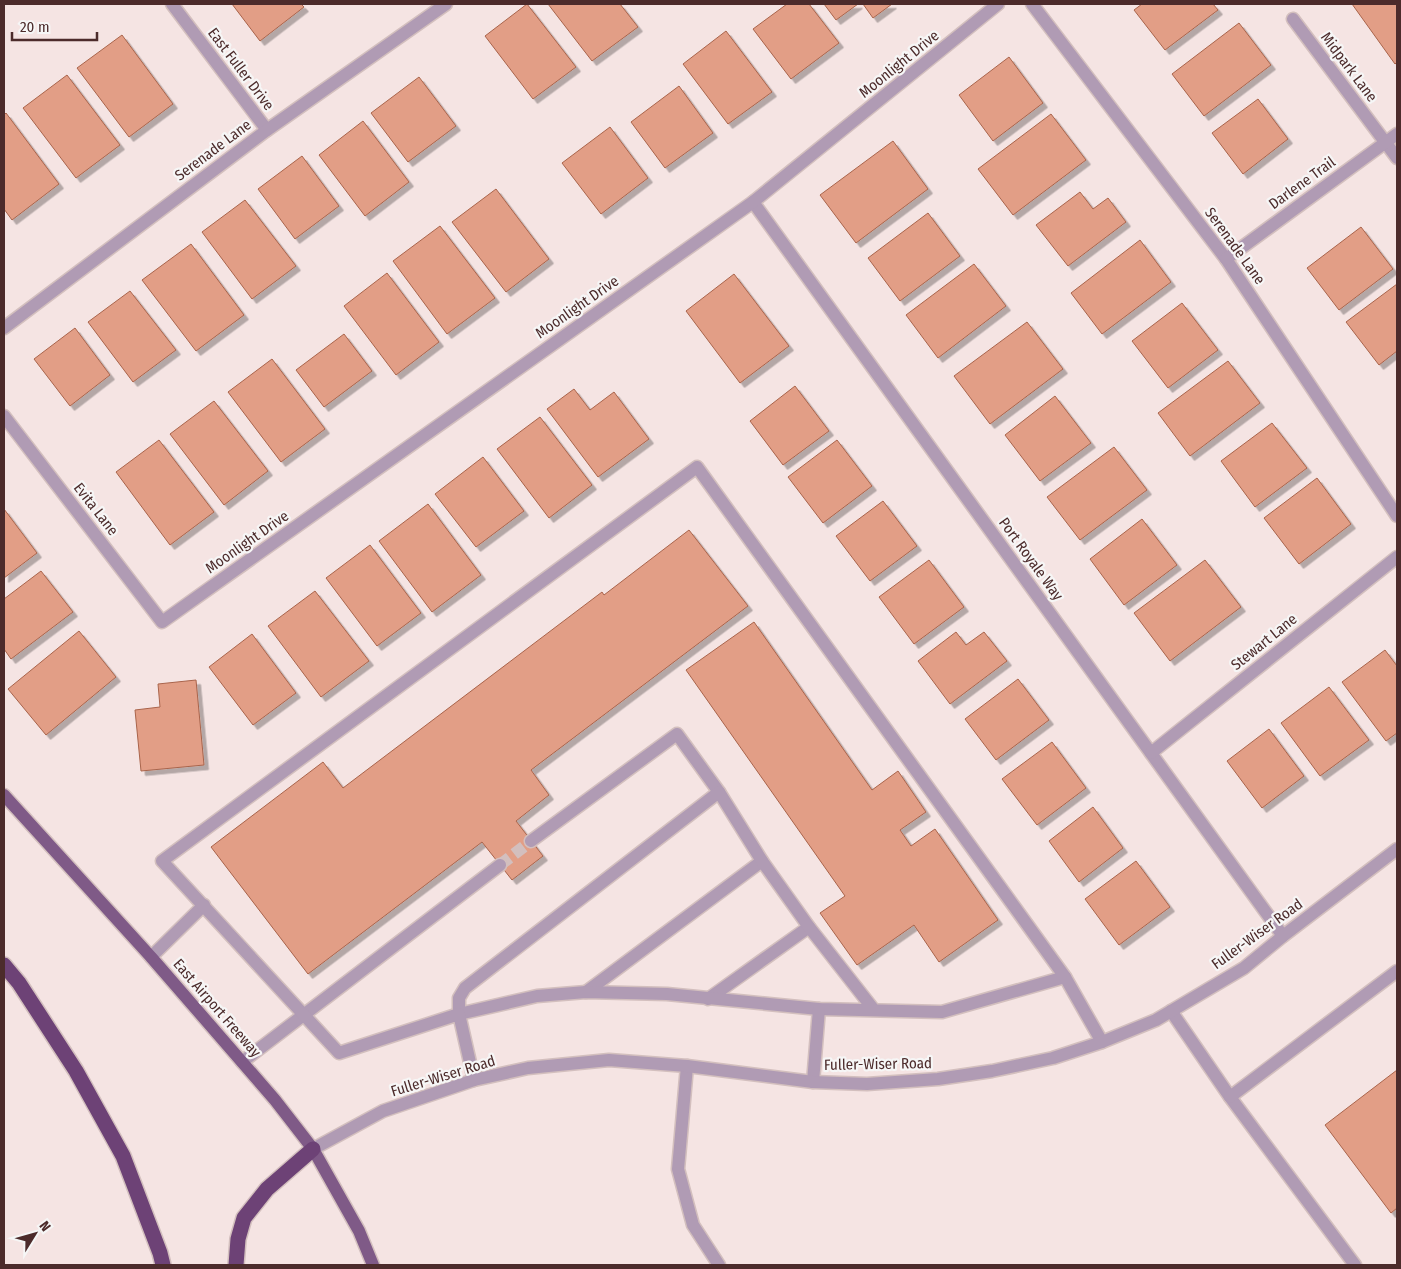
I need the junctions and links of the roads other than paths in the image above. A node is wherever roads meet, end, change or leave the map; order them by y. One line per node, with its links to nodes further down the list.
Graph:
1 (172, 4): 6 (street, East Fuller Drive)
2 (446, 4): 6 (street, Serenade Lane)
3 (998, 4): 10 (street, Moonlight Drive)
4 (1032, 4): 11 (street, Serenade Lane)
5 (1293, 19): 8 (street, Midpark Lane)
6 (267, 130): 12 (street, Serenade Lane)
7 (1397, 134): 8 (street, Darlene Trail)
8 (1386, 142): 9 (street, Midpark Lane); 11 (street, Darlene Trail)
9 (1397, 158)
10 (753, 202): 16 (street, Moonlight Drive); 17 (street, Port Royale Way)
11 (1226, 259): 14 (street, Serenade Lane)
12 (4, 328)
13 (4, 416): 16 (street, Evita Lane)
14 (1397, 516)
15 (1397, 557): 17 (street, Stewart Lane)
16 (162, 622)
17 (1151, 753): 26 (street, Port Royale Way)
18 (719, 792): 20 (street); 22 (street); 37 (street)
19 (4, 794): 27 (main road, East Airport Freeway)
20 (531, 841)
21 (1397, 849): 26 (street, Fuller-Wiser Road)
22 (762, 861): 25 (street); 31 (street)
23 (500, 865): 36 (street)
24 (204, 905): 27 (street); 30 (street); 36 (street)
25 (809, 927): 32 (street); 34 (street)
26 (1283, 936): 35 (street, Fuller-Wiser Road)
27 (151, 957): 39 (main road, East Airport Freeway)
28 (4, 965): 45 (highway)
29 (1397, 972): 43 (street)
30 (1065, 977): 34 (street); 38 (street)
31 (586, 992): 32 (street); 37 (street)
32 (708, 999): 33 (street)
33 (819, 1009): 34 (street); 42 (street)
34 (874, 1010)
35 (1171, 1011): 38 (street, Fuller-Wiser Road); 43 (street)
36 (303, 1014): 37 (street); 39 (street)
37 (459, 1014): 41 (street)
38 (1102, 1042): 42 (street, Fuller-Wiser Road)
39 (242, 1062): 44 (main road, East Airport Freeway)
40 (687, 1066): 41 (street, Fuller-Wiser Road); 42 (street, Fuller-Wiser Road); 48 (street)
41 (474, 1080): 44 (street, Fuller-Wiser Road)
42 (813, 1082)
43 (1230, 1098): 49 (street)
44 (313, 1150): 46 (highway); 47 (main road, East Airport Freeway)
45 (164, 1265)
46 (236, 1265)
47 (374, 1265)
48 (718, 1265)
49 (1355, 1265)

